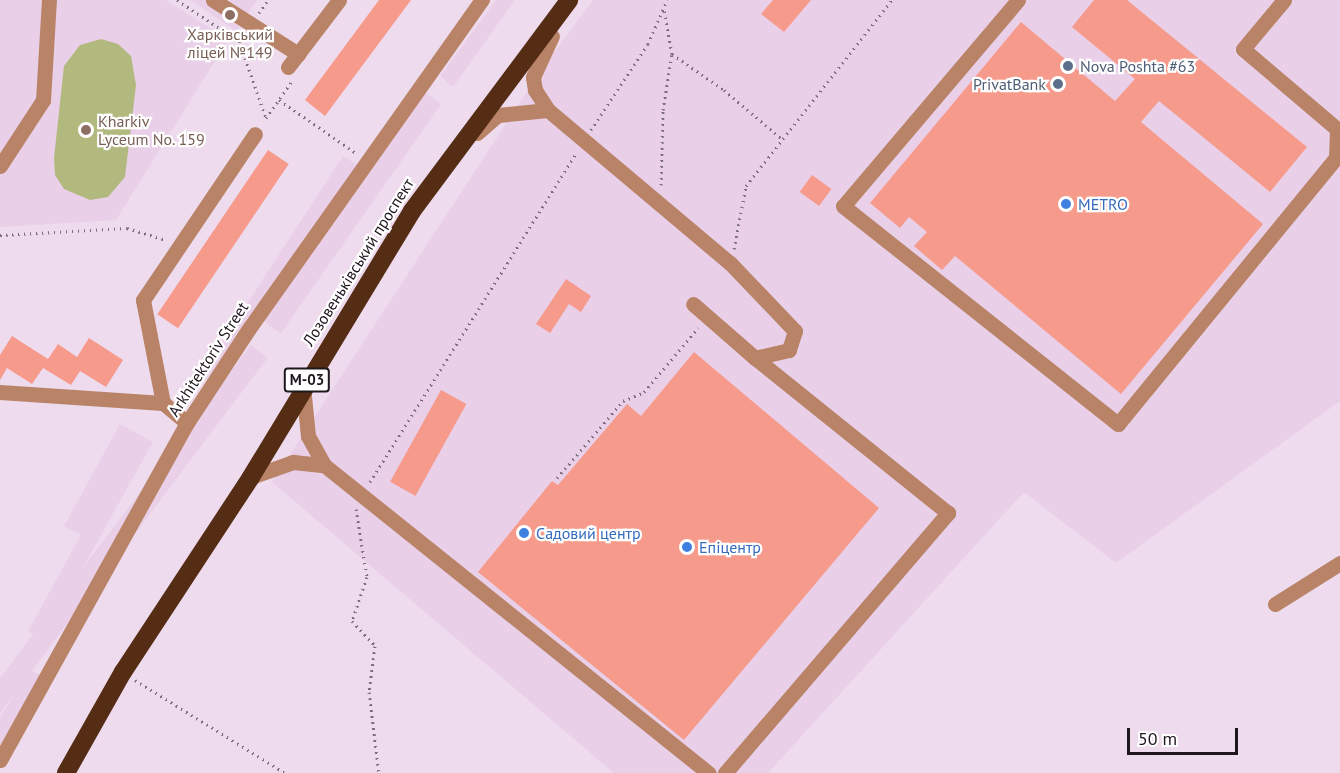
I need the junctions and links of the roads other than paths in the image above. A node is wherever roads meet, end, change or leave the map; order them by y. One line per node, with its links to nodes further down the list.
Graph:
1 (49, 0): 13 (street)
2 (213, 0): 9 (street)
3 (339, 0): 9 (street)
4 (482, 0): 20 (street, Arkhitektoriv Street)
5 (569, 0): 14 (highway, Лозовеньківський проспект / М-03)
6 (579, 0): 11 (street)
7 (1017, 0): 8 (street)
8 (1284, 0)
9 (298, 54): 10 (street)
10 (288, 67)
11 (549, 110): 14 (street); 16 (street)
12 (255, 134): 19 (street)
13 (0, 166)
14 (412, 211): 17 (highway, Лозовеньківський проспект / М-03)
15 (693, 304): 16 (street)
16 (755, 358): 28 (street)
17 (303, 386): 21 (street); 22 (highway, Лозовеньківський проспект / М-03)
18 (0, 392): 19 (street)
19 (163, 403): 20 (street)
20 (187, 423): 25 (street, Arkhitektoriv Street)
21 (324, 465): 22 (street); 27 (street)
22 (250, 477): 26 (highway, Лозовеньківський проспект / М-03)
23 (1340, 563): 24 (street)
24 (1275, 604)
25 (0, 760)
26 (66, 773)
27 (709, 773)
28 (725, 773)

